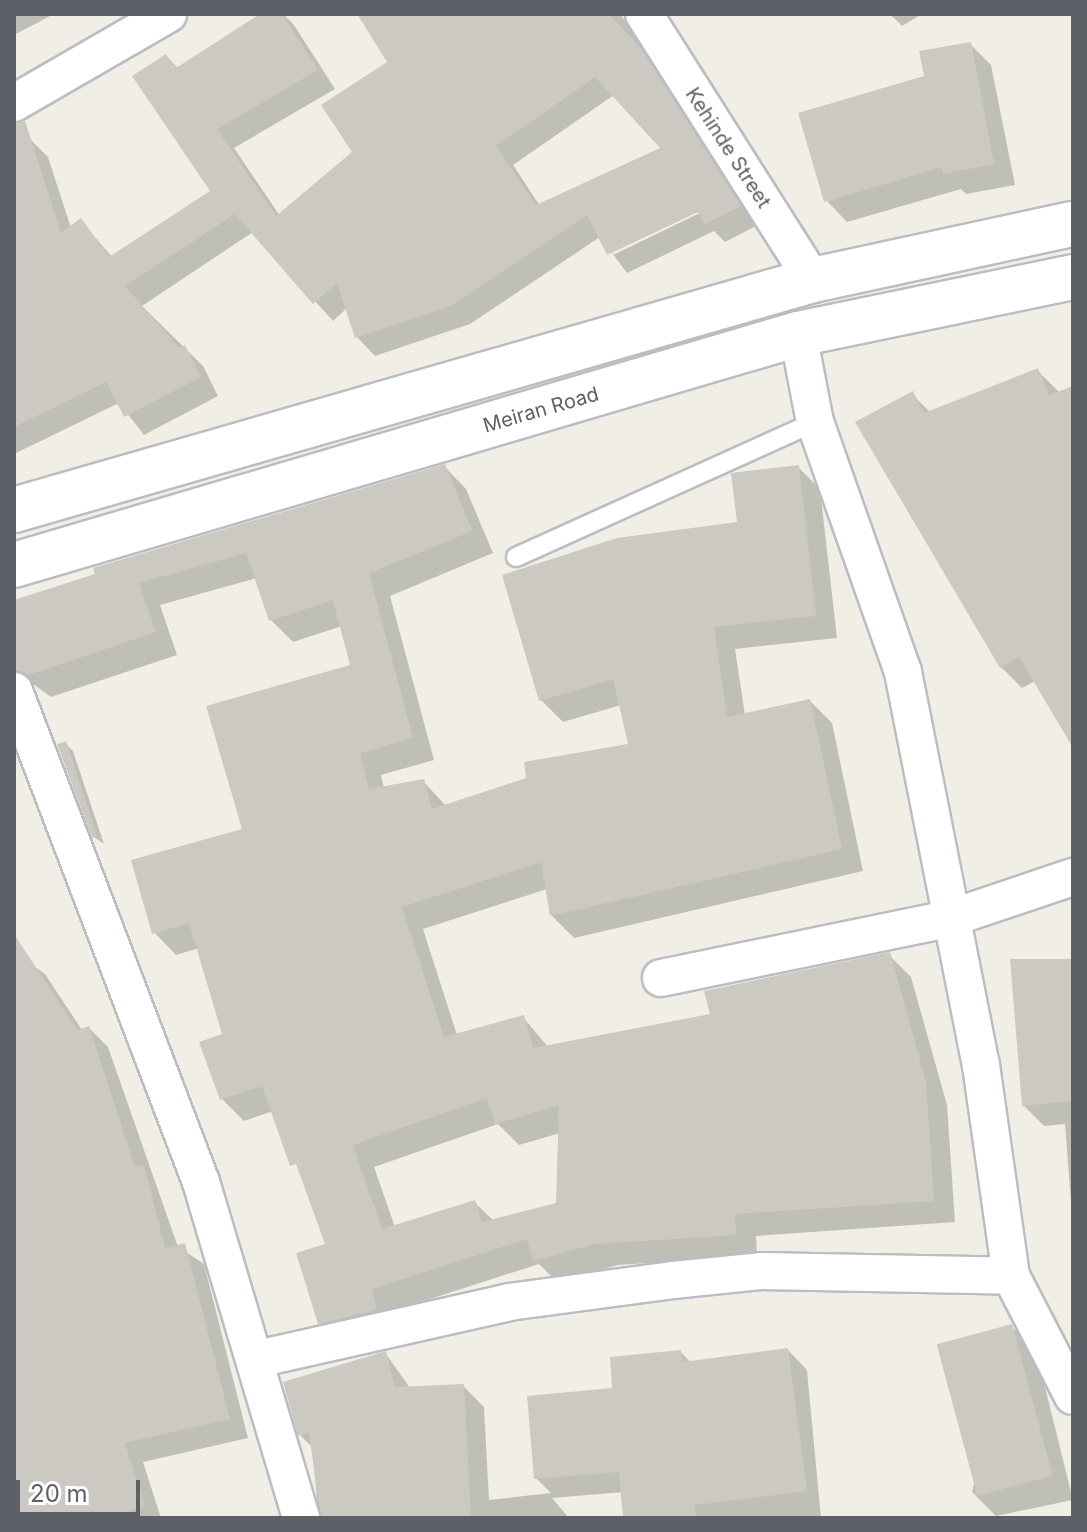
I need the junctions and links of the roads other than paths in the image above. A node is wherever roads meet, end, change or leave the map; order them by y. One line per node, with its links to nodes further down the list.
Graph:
1 (168, 14): 3 (street)
2 (644, 14): 6 (street, Kehinde Street)
3 (14, 103)
4 (1073, 224): 6 (main road)
5 (1073, 277): 7 (main road, Meiran Road)
6 (813, 280): 9 (main road)
7 (798, 334): 8 (street); 11 (main road, Meiran Road)
8 (815, 422): 10 (lane); 14 (street)
9 (14, 510)
10 (516, 557)
11 (14, 565)
12 (14, 691): 17 (street)
13 (1073, 877): 14 (street)
14 (948, 919): 15 (street); 16 (street)
15 (661, 978)
16 (1011, 1276): 17 (street); 18 (street)
17 (257, 1359): 19 (street)
18 (1073, 1396)
19 (301, 1518)

